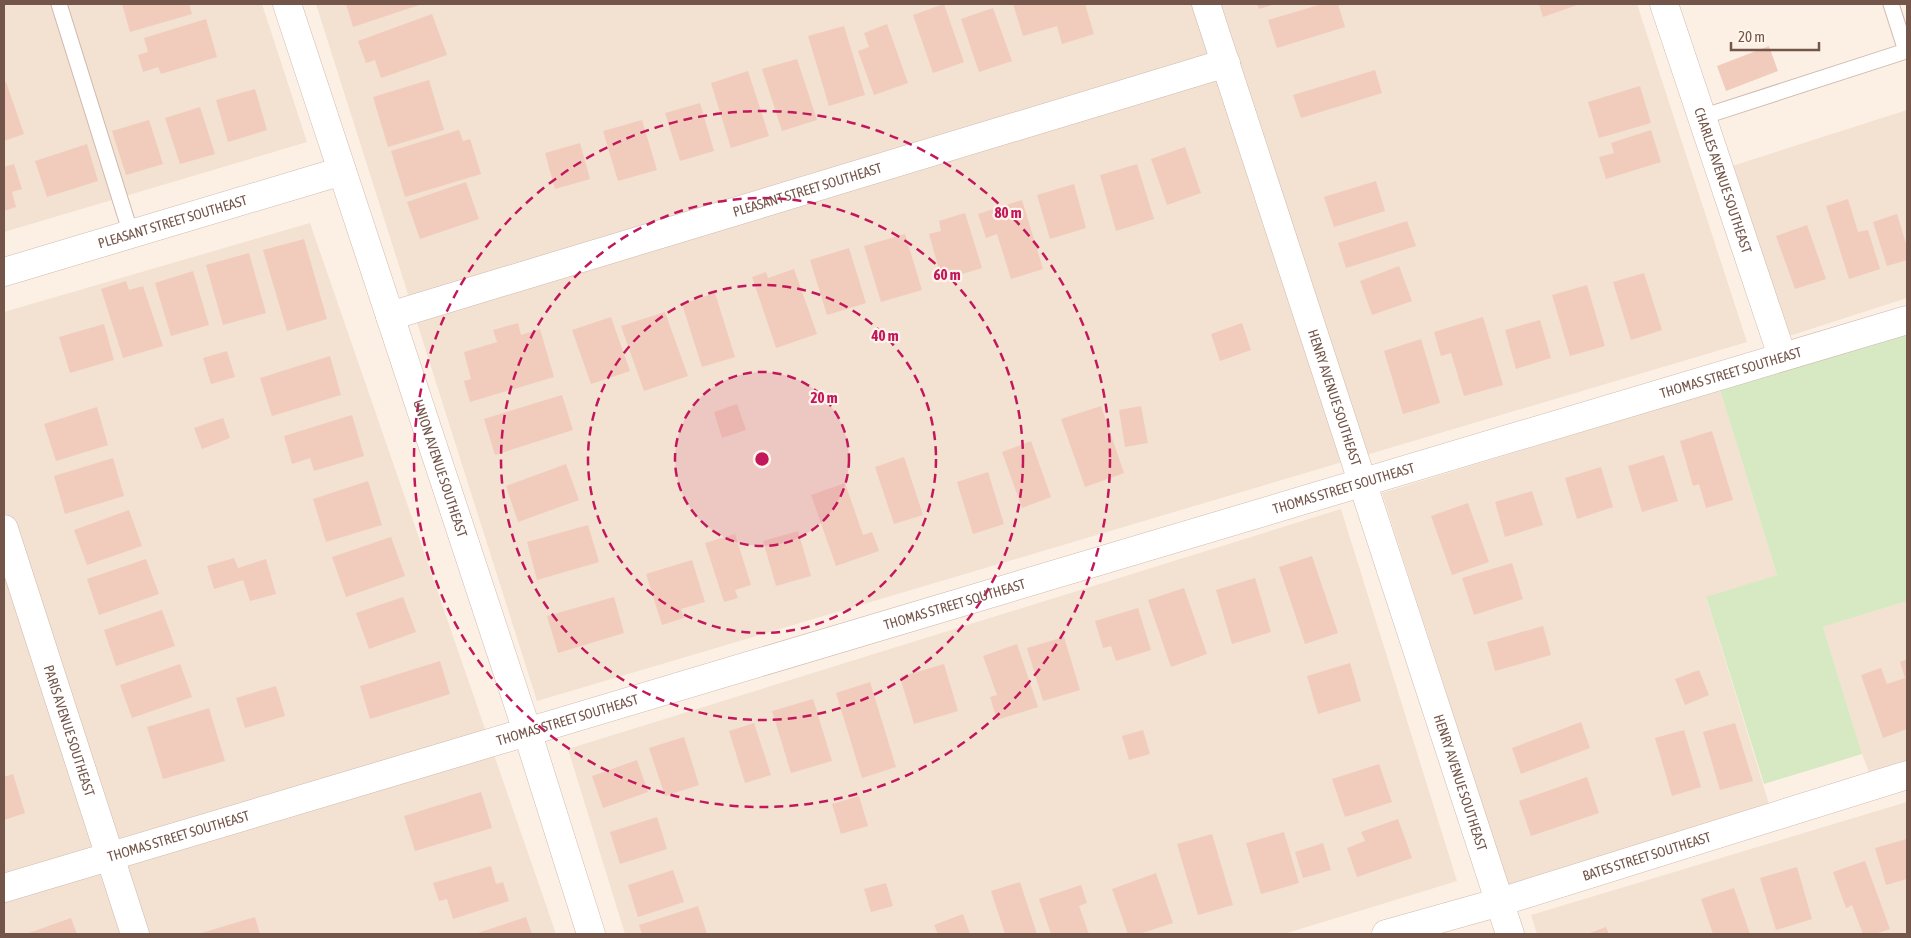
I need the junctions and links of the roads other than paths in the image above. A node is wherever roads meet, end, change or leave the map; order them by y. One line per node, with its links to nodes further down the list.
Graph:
1 (59, 4): 9 (lane)
2 (287, 4): 8 (street, UNION AVENUE SOUTHEAST)
3 (1206, 4): 6 (street, HENRY AVENUE SOUTHEAST)
4 (1664, 4): 7 (street, CHARLES AVENUE SOUTHEAST)
5 (1890, 4): 7 (lane)
6 (1226, 63): 11 (street, PLEASANT STREET SOUTHEAST); 14 (street, HENRY AVENUE SOUTHEAST)
7 (1702, 117): 13 (street, CHARLES AVENUE SOUTHEAST)
8 (342, 171): 9 (street, PLEASANT STREET SOUTHEAST); 11 (street, UNION AVENUE SOUTHEAST)
9 (131, 234): 10 (street, PLEASANT STREET SOUTHEAST)
10 (4, 272)
11 (390, 316): 16 (street, UNION AVENUE SOUTHEAST)
12 (1907, 320): 13 (street, THOMAS STREET SOUTHEAST)
13 (1782, 356): 14 (street, THOMAS STREET SOUTHEAST)
14 (1363, 484): 16 (street, THOMAS STREET SOUTHEAST); 20 (street, HENRY AVENUE SOUTHEAST)
15 (4, 529): 18 (street, PARIS AVENUE SOUTHEAST)
16 (527, 731): 18 (street, THOMAS STREET SOUTHEAST); 22 (street, UNION AVENUE SOUTHEAST)
17 (1907, 775): 20 (street, BATES STREET SOUTHEAST)
18 (108, 856): 19 (street, THOMAS STREET SOUTHEAST); 21 (street, PARIS AVENUE SOUTHEAST)
19 (4, 888)
20 (1500, 902): 23 (street, BATES STREET SOUTHEAST); 24 (street, HENRY AVENUE SOUTHEAST)
21 (135, 934)
22 (591, 934)
23 (1386, 934)
24 (1510, 934)

